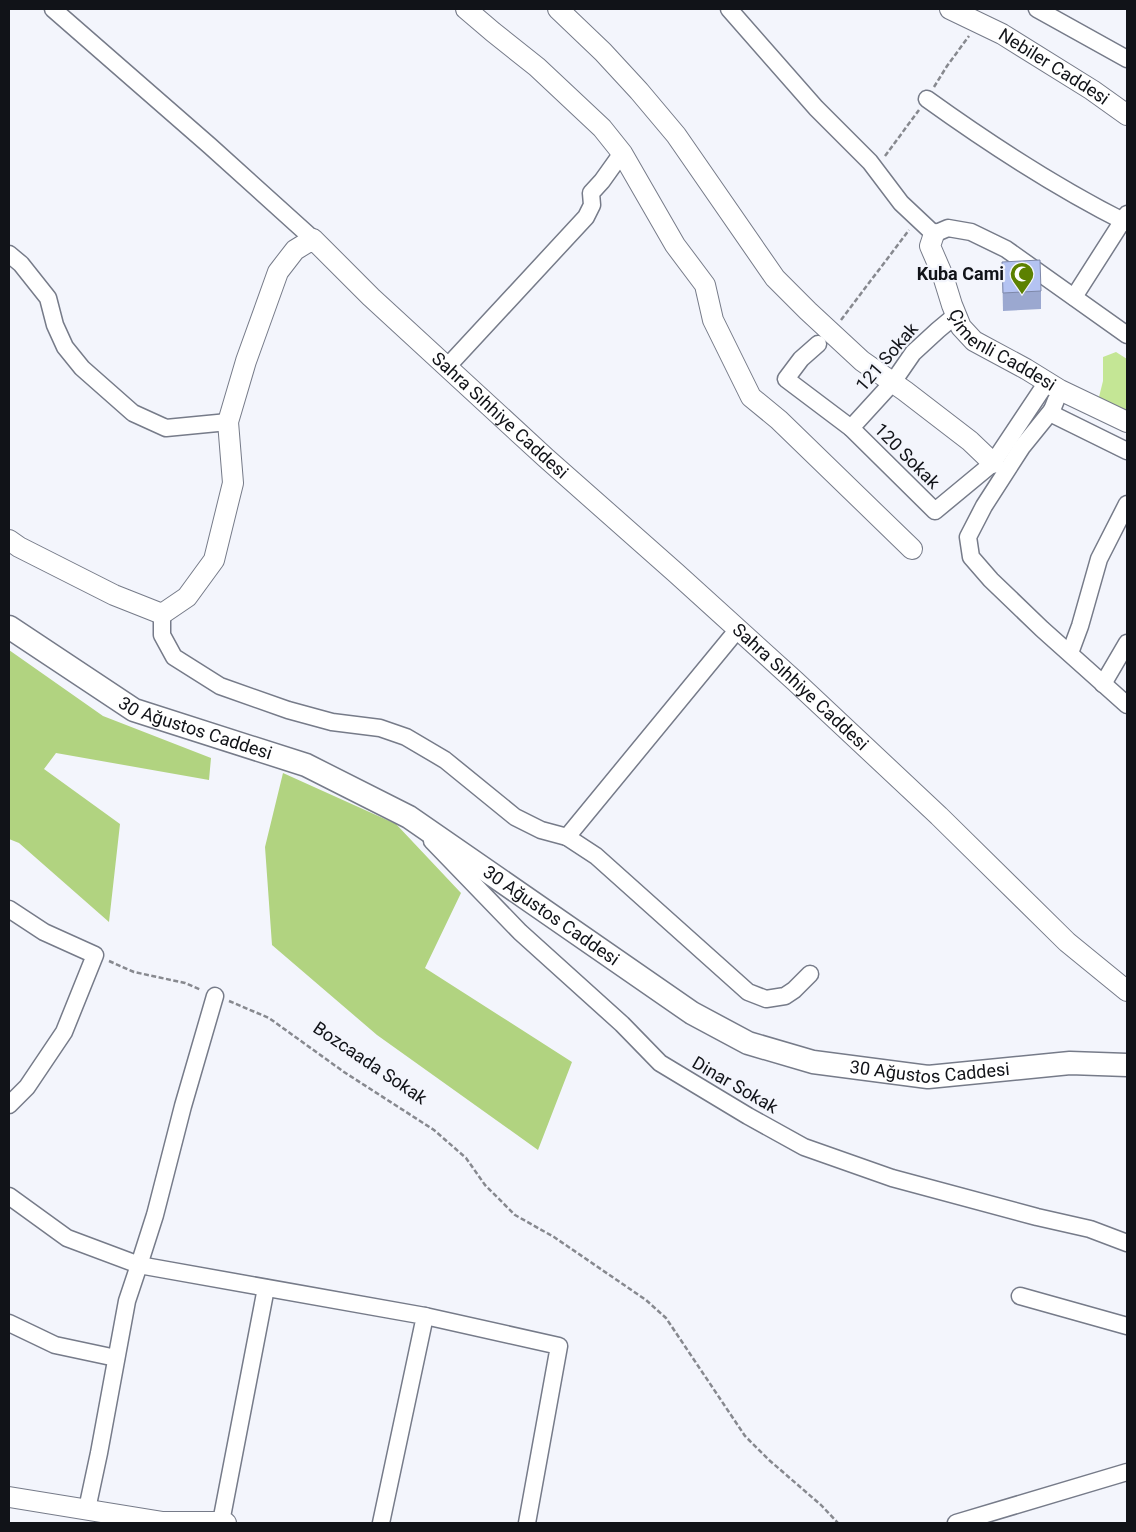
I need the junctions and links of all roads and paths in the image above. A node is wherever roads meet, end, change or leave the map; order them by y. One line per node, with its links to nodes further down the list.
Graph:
1 (53, 9): 16 (street)
2 (466, 9): 11 (street)
3 (558, 9): 24 (street)
4 (729, 9): 12 (street)
5 (950, 9): 10 (street, Nebiler Caddesi)
6 (1037, 9): 8 (street)
7 (971, 34): 9 (path)
8 (1127, 59)
9 (927, 99): 12 (path); 14 (street)
10 (1127, 115)
11 (622, 154): 23 (street); 34 (street)
12 (876, 170): 13 (street)
13 (918, 218): 15 (street); 19 (path)
14 (1125, 219): 18 (street)
15 (934, 234): 18 (street); 20 (street, Çimenli Caddesi)
16 (313, 239): 23 (street, Sahra Sıhhiye Caddesi); 27 (street)
17 (9, 254): 27 (street)
18 (1074, 297): 21 (street)
19 (845, 315)
20 (956, 315): 24 (street, 121 Sokak); 25 (street, Çimenli Caddesi)
21 (1127, 335)
22 (818, 344): 29 (street, 120 Sokak)
23 (447, 367): 37 (street, Sahra Sıhhiye Caddesi)
24 (893, 382): 29 (street, 121 Sokak); 31 (street)
25 (1053, 386): 26 (street); 28 (street, Çimenli Caddesi); 31 (street)
26 (1052, 410): 30 (street); 39 (street)
27 (228, 422): 35 (street)
28 (1127, 422)
29 (850, 428): 31 (street, 120 Sokak)
30 (1127, 451)
31 (993, 463)
32 (1127, 504): 39 (street)
33 (9, 540): 35 (street)
34 (912, 549)
35 (162, 614): 43 (street)
36 (9, 627): 42 (main road, 30 Ağustos Caddesi)
37 (738, 629): 43 (street); 47 (street, Sahra Sıhhiye Caddesi)
38 (1127, 643): 40 (street)
39 (1070, 653): 40 (street)
40 (1102, 684): 41 (street)
41 (1127, 705)
42 (409, 817): 49 (main road, 30 Ağustos Caddesi); 52 (street, Dinar Sokak)
43 (567, 837): 46 (street)
44 (9, 909): 45 (street)
45 (95, 955): 48 (path, Bozcaada Sokak); 50 (street)
46 (810, 974)
47 (1127, 991)
48 (216, 996): 53 (street); 67 (path, Bozcaada Sokak)
49 (1127, 1065)
50 (9, 1104)
51 (9, 1196): 53 (street)
52 (1127, 1243)
53 (139, 1265): 54 (street); 59 (street)
54 (266, 1288): 56 (street); 64 (street)
55 (1020, 1296): 58 (street)
56 (425, 1316): 65 (street); 66 (street)
57 (9, 1324): 59 (street)
58 (1127, 1326)
59 (116, 1358): 62 (street)
60 (1127, 1472): 68 (street)
61 (9, 1497): 62 (street)
62 (87, 1509): 63 (street)
63 (163, 1523): 64 (street)
64 (224, 1523)
65 (381, 1523)
66 (527, 1523)
67 (838, 1523)
68 (956, 1523)

